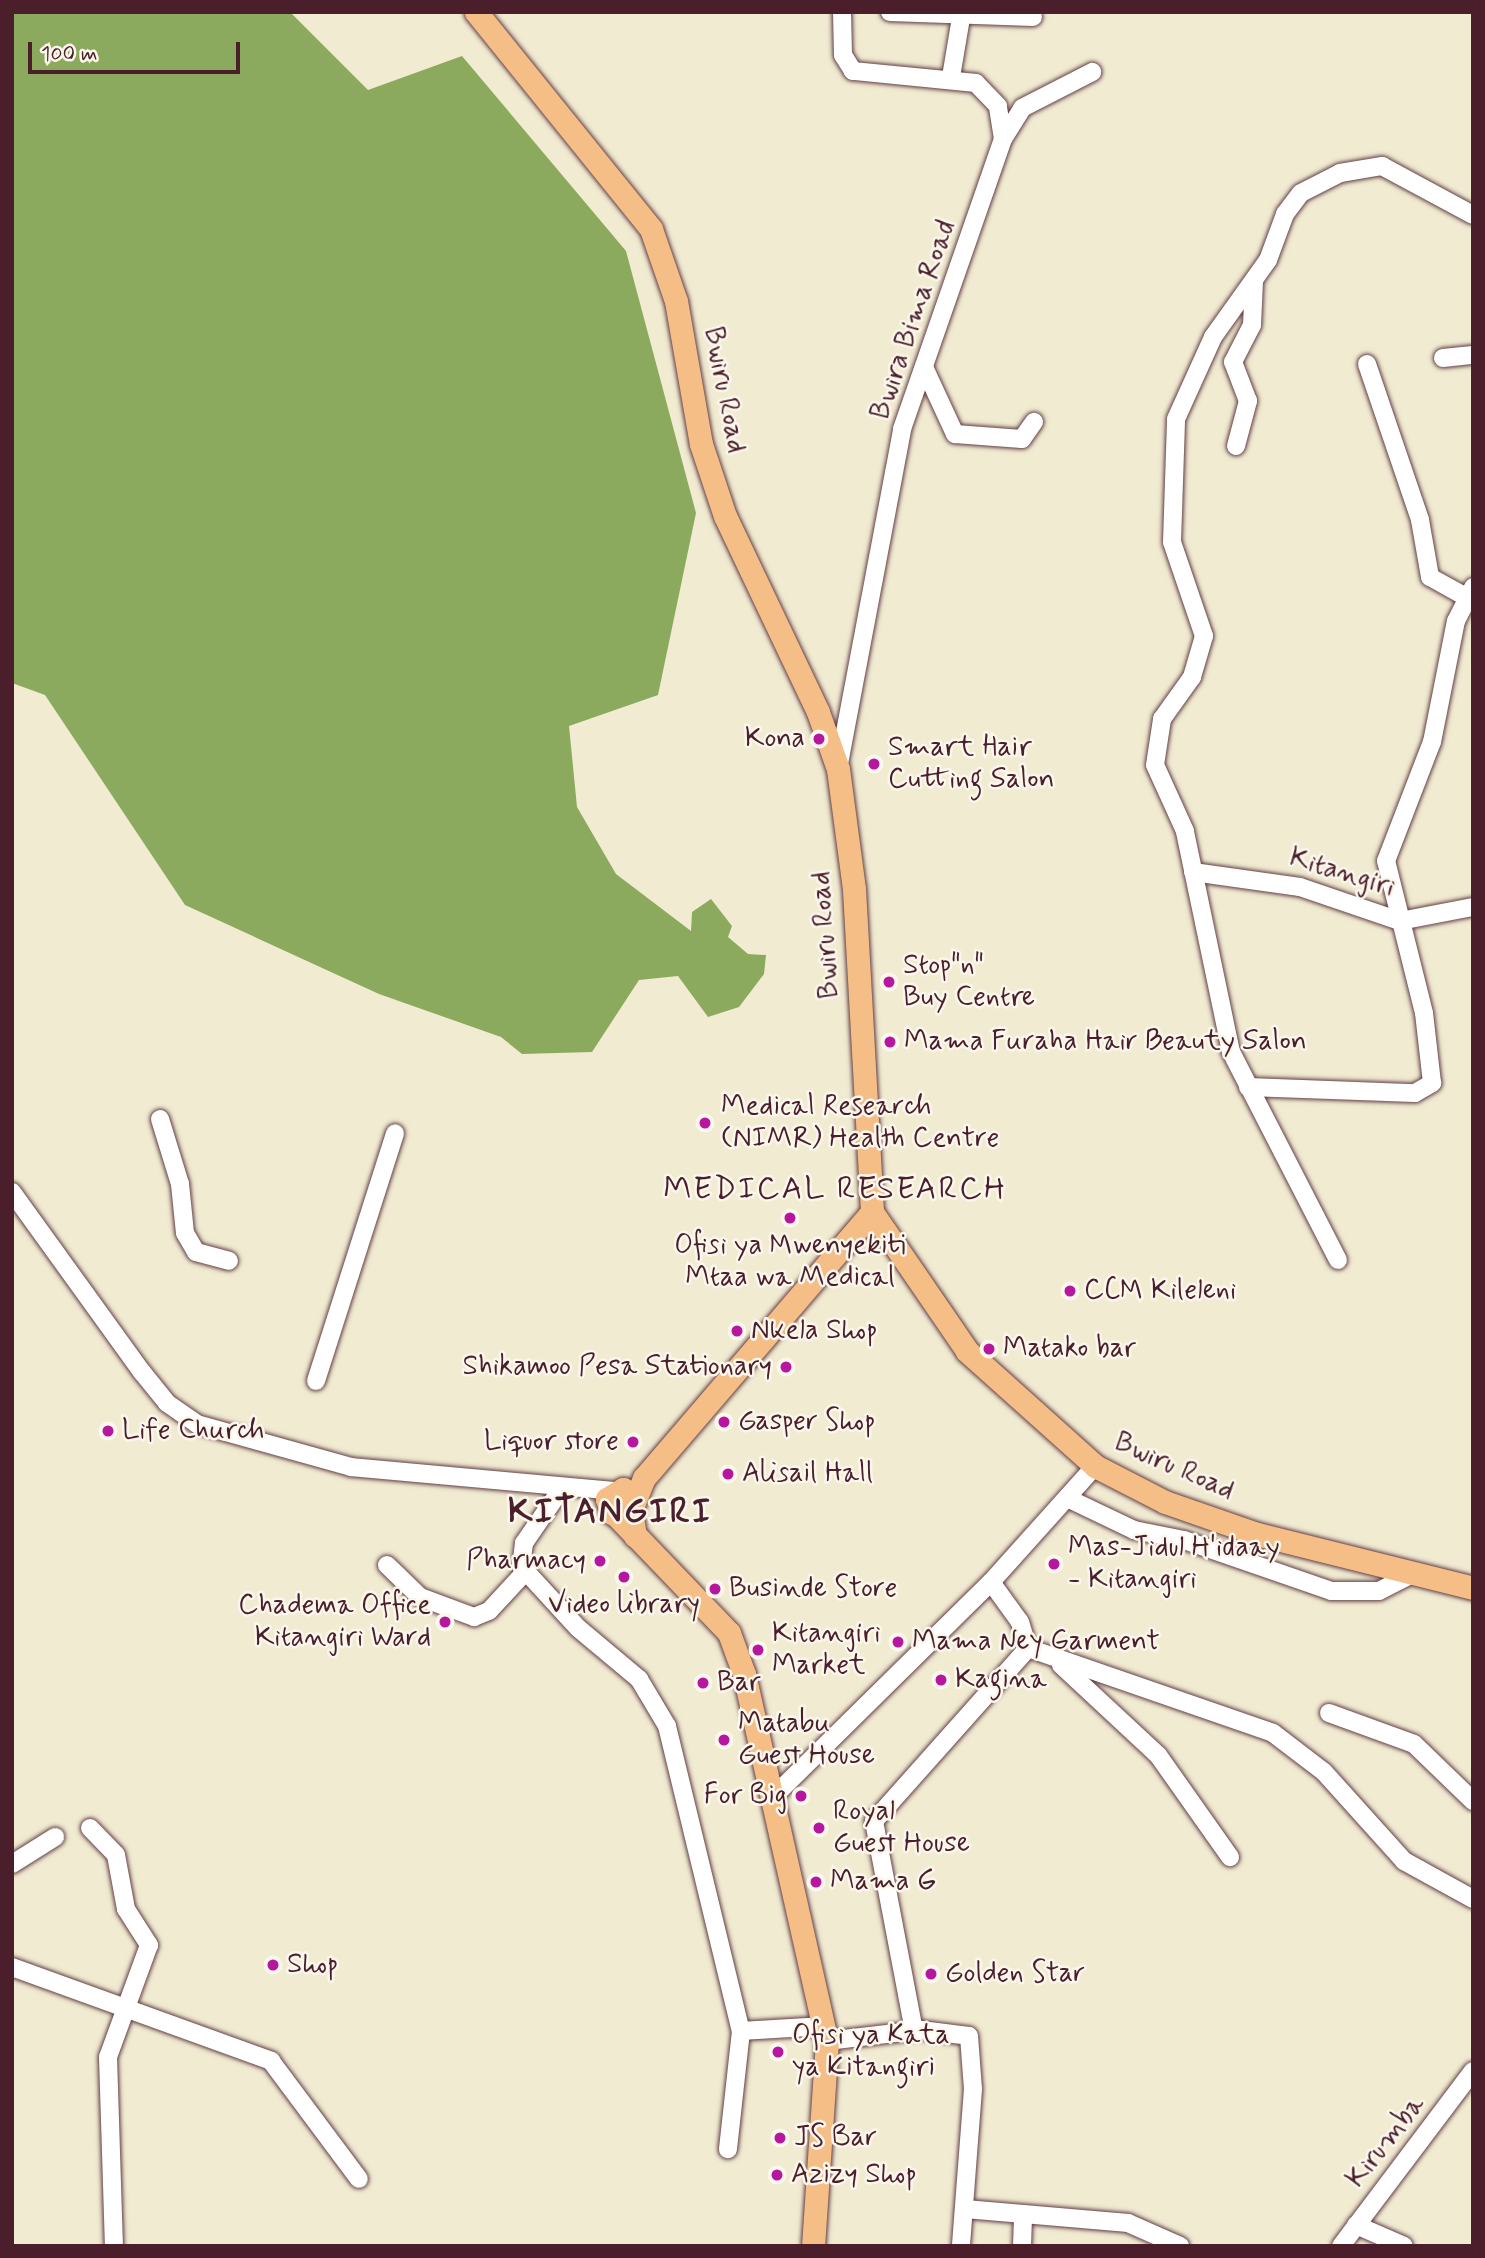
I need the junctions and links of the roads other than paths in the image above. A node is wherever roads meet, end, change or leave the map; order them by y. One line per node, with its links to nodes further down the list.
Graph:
1 (476, 12): 18 (main road, Bwiru Road)
2 (842, 12): 7 (street)
3 (890, 12): 5 (street)
4 (1033, 17): 5 (street)
5 (961, 18): 7 (street)
6 (1092, 72): 8 (street, Bwira Bima Road)
7 (951, 77): 8 (street)
8 (1003, 139): 14 (street, Bwira Bima Road)
9 (1473, 215): 10 (street)
10 (1254, 281): 16 (street); 19 (street)
11 (1473, 355): 12 (street)
12 (1443, 358)
13 (1367, 365): 17 (street)
14 (923, 367): 15 (street); 18 (street, Bwira Bima Road)
15 (1034, 422)
16 (1236, 446)
17 (1468, 591): 21 (street)
18 (838, 769): 26 (main road, Bwiru Road)
19 (1193, 872): 21 (street, Kitangiri); 22 (street)
20 (1473, 907): 21 (street, Kitangiri)
21 (1399, 921): 22 (street)
22 (1248, 1087): 27 (street)
23 (160, 1119): 28 (street)
24 (395, 1133): 29 (street)
25 (12, 1192): 31 (street)
26 (872, 1212): 30 (main road, Bwiru Road); 33 (main road)
27 (1338, 1260)
28 (229, 1261)
29 (316, 1381)
30 (1095, 1466): 32 (street); 36 (main road, Bwiru Road)
31 (562, 1488): 33 (street); 35 (street)
32 (1067, 1498): 36 (street); 37 (street)
33 (616, 1500): 42 (main road)
34 (387, 1565): 35 (street)
35 (526, 1571): 51 (street)
36 (1409, 1576): 38 (main road, Bwiru Road)
37 (991, 1582): 39 (street); 42 (street)
38 (1473, 1588)
39 (1028, 1648): 40 (street); 52 (street)
40 (1053, 1658): 46 (street); 48 (street)
41 (1329, 1713): 43 (street)
42 (776, 1794): 53 (main road)
43 (1473, 1801)
44 (90, 1828): 50 (street)
45 (55, 1837): 47 (street)
46 (1230, 1857)
47 (12, 1864)
48 (1473, 1899)
49 (12, 1967): 50 (street)
50 (124, 2004): 56 (street); 60 (street)
51 (741, 2031): 53 (street); 55 (street)
52 (914, 2031): 53 (street); 57 (street)
53 (825, 2033): 61 (main road)
54 (1473, 2071): 59 (street, Kirumba)
55 (728, 2149)
56 (359, 2179)
57 (965, 2209): 58 (street); 62 (street)
58 (1023, 2214): 63 (street); 64 (street)
59 (1356, 2225): 65 (street, Kirumba); 66 (street)
60 (114, 2246)
61 (813, 2246)
62 (961, 2246)
63 (1022, 2246)
64 (1180, 2246)
65 (1341, 2246)
66 (1404, 2246)

